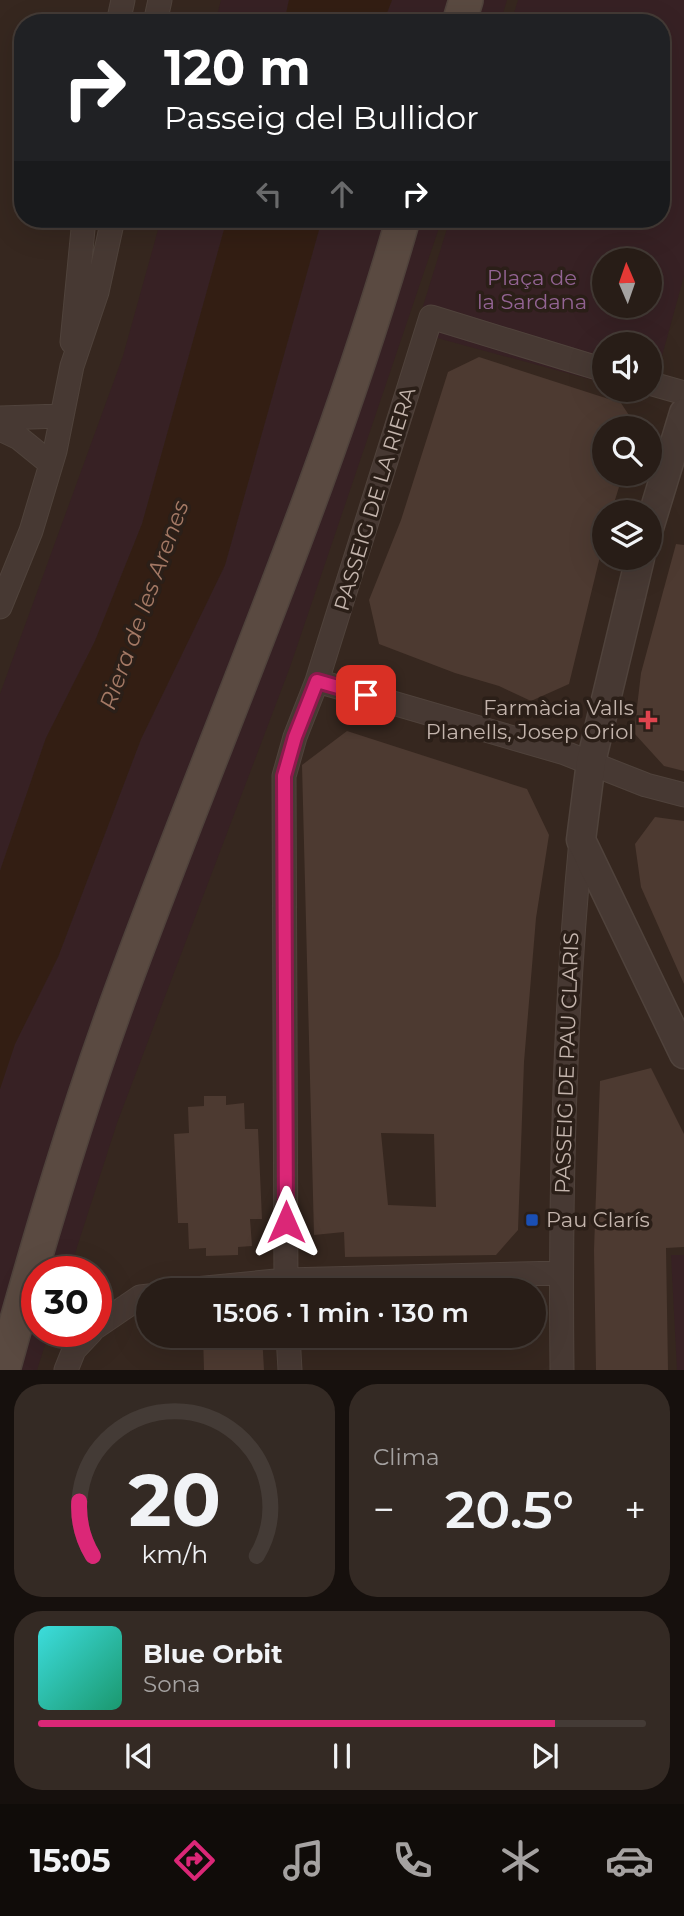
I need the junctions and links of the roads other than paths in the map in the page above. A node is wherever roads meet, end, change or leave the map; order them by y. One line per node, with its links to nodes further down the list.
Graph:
1 (83, 228): 4 (street)
2 (111, 228): 4 (street)
3 (400, 228): 28 (main road)
4 (72, 366): 10 (street)
5 (592, 366): 16 (street, PASSEIG DE LA RIERA)
6 (662, 387): 7 (street)
7 (684, 393)
8 (684, 413): 13 (street)
9 (0, 418): 10 (street)
10 (60, 423): 12 (street)
11 (0, 429): 12 (street)
12 (51, 464): 15 (street)
13 (658, 500)
14 (637, 570): 17 (street)
15 (0, 607)
16 (317, 681): 17 (street); 22 (street, PASSEIG DE LA RIERA)
17 (591, 762): 18 (street); 19 (street)
18 (684, 795)
19 (581, 840): 20 (street); 21 (street, PASSEIG DE PAU CLARIS)
20 (684, 1054)
21 (561, 1273): 23 (street); 31 (street, PASSEIG DE PAU CLARIS)
22 (286, 1278)
23 (446, 1278)
24 (136, 1300): 25 (street)
25 (112, 1316)
26 (77, 1347): 29 (street)
27 (288, 1348): 30 (street)
28 (3, 1370)
29 (66, 1370)
30 (289, 1370)
31 (562, 1370)

